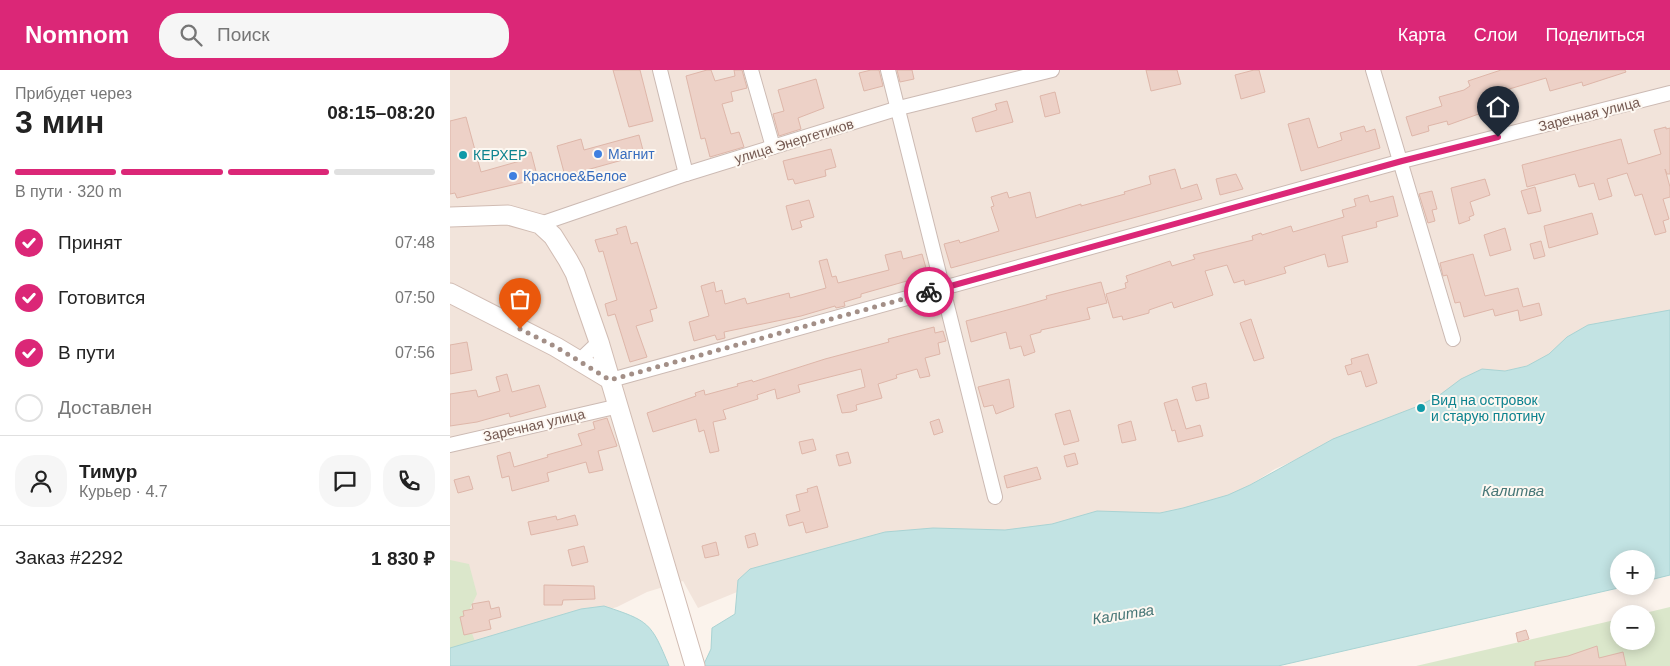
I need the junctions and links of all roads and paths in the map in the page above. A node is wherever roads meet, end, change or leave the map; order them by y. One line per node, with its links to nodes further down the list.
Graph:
1 (660, 70): 10 (street)
2 (751, 70): 8 (street)
3 (888, 70): 7 (street)
4 (1052, 70): 7 (street, улица Энергетиков)
5 (1373, 70): 9 (street)
6 (1670, 93): 9 (street, Заречная улица)
7 (899, 108): 8 (street, улица Энергетиков); 13 (street)
8 (772, 147): 10 (street, улица Энергетиков)
9 (1402, 161): 13 (street, Заречная улица); 15 (street)
10 (686, 174): 12 (street, улица Энергетиков)
11 (450, 217): 12 (main road)
12 (540, 224): 16 (main road)
13 (944, 288): 18 (street, Заречная улица); 21 (street)
14 (450, 293): 17 (main road)
15 (1453, 339)
16 (599, 342): 17 (street); 18 (main road)
17 (580, 361): 18 (main road)
18 (610, 380): 19 (main road)
19 (619, 406): 20 (street, Заречная улица); 22 (main road)
20 (450, 445)
21 (995, 497)
22 (695, 666)

